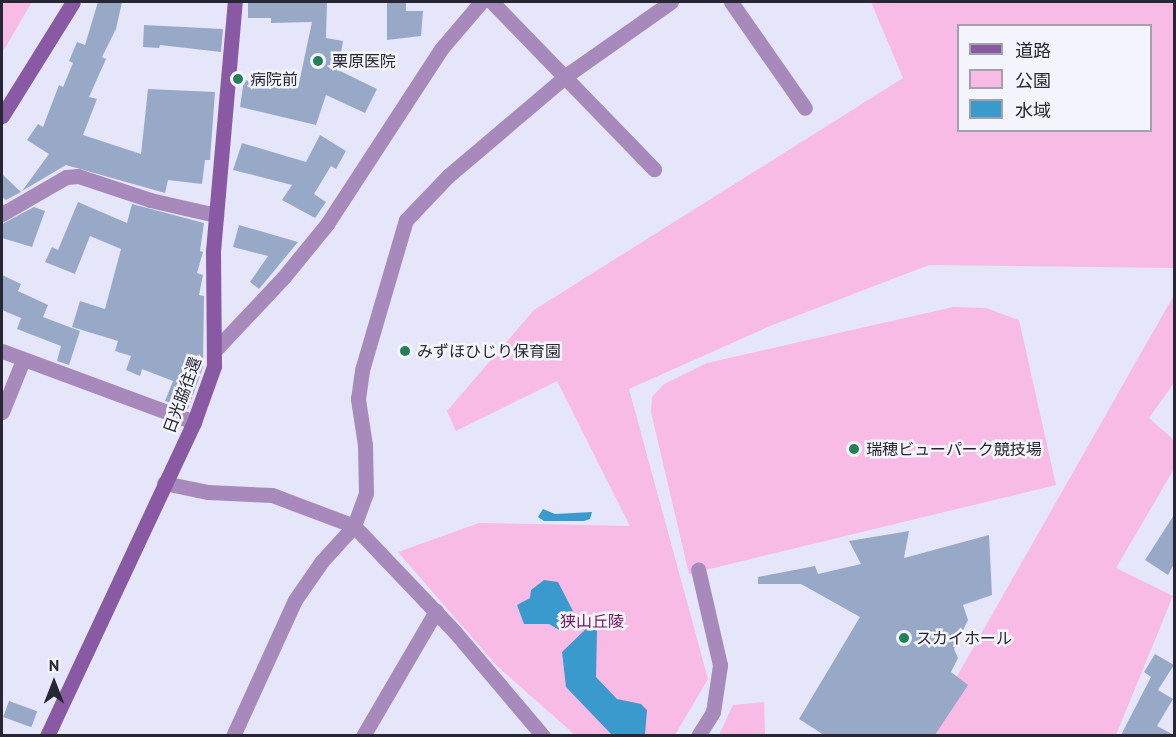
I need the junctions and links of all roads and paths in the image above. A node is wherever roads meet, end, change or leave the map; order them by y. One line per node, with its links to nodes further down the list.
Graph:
1 (73, 2): 9 (street)
2 (235, 2): 12 (street, 日光脇往還)
3 (481, 2): 13 (street)
4 (492, 2): 7 (street)
5 (671, 2): 7 (street)
6 (731, 2): 8 (street)
7 (567, 75): 10 (street); 19 (street)
8 (805, 108)
9 (2, 116)
10 (654, 169)
11 (2, 214): 12 (street)
12 (216, 215): 13 (street, 日光脇往還)
13 (216, 349): 17 (street, 日光脇往還)
14 (2, 351): 15 (street)
15 (22, 360): 16 (street); 17 (street)
16 (2, 412)
17 (194, 422): 18 (street, 日光脇往還)
18 (165, 483): 19 (street); 22 (street, 日光脇往還)
19 (354, 526): 21 (street); 23 (street)
20 (699, 569): 26 (street)
21 (436, 611): 24 (street); 25 (street)
22 (47, 735)
23 (233, 735)
24 (363, 735)
25 (543, 735)
26 (698, 735)

